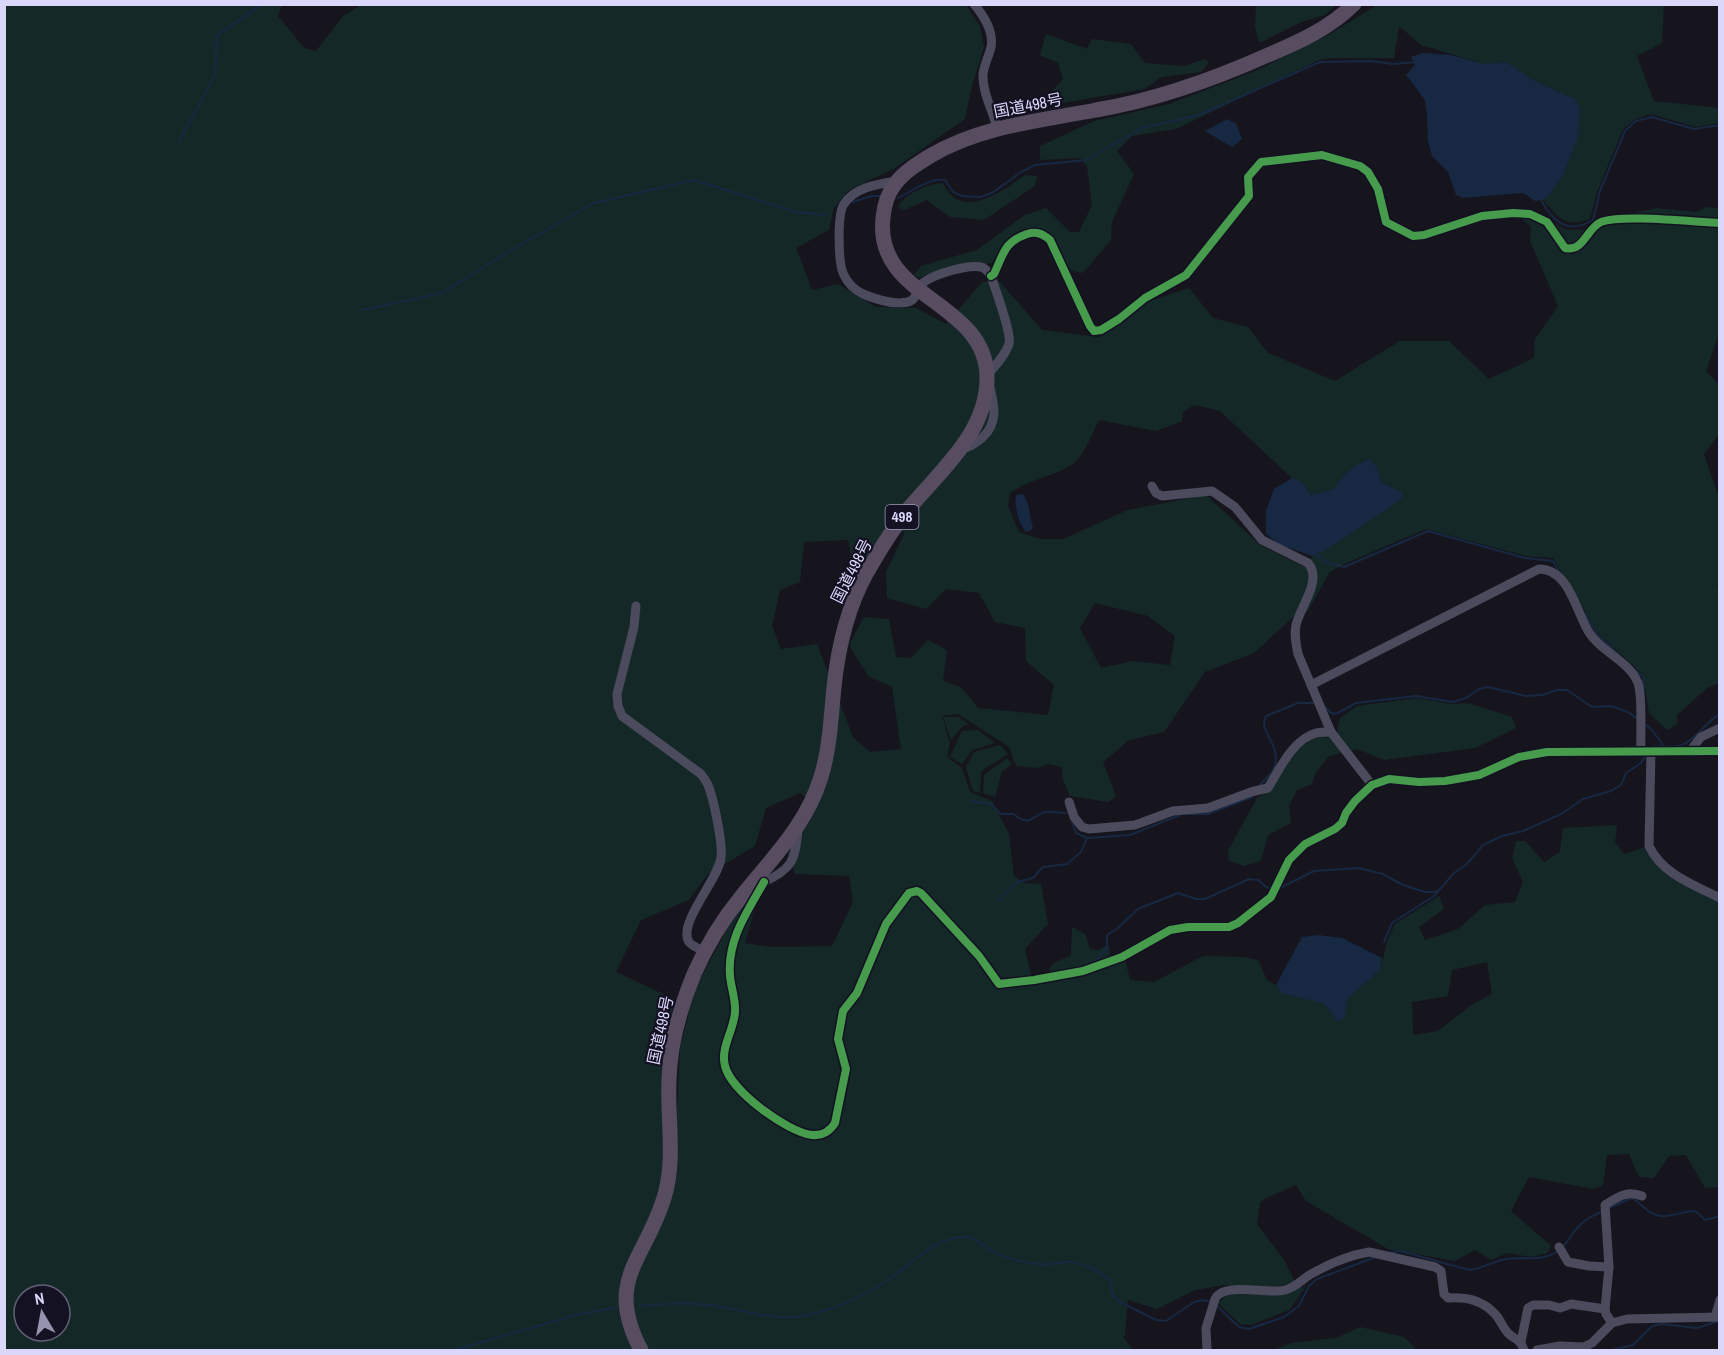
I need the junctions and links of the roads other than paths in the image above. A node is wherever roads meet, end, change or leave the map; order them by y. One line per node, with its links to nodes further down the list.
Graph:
1 (974, 4): 3 (street)
2 (1354, 4): 3 (highway, 国道498号 / 498)
3 (997, 128): 4 (highway, 国道498号 / 498)
4 (897, 181): 7 (highway, 国道498号 / 498); 7 (street)
5 (1719, 223): 6 (street)
6 (991, 276): 7 (street); 8 (street)
7 (918, 291): 8 (highway, 国道498号 / 498)
8 (987, 375): 19 (highway, 国道498号 / 498)
9 (1152, 486): 11 (street)
10 (636, 606): 21 (street)
11 (1311, 685): 13 (street); 16 (street)
12 (1719, 728): 14 (street)
13 (1331, 732): 17 (street); 18 (street)
14 (1690, 751): 15 (street); 16 (street)
15 (1719, 751)
16 (1646, 752): 17 (street); 20 (street)
17 (1372, 784): 19 (street)
18 (1069, 802)
19 (760, 880): 21 (highway, 国道498号 / 498)
20 (1719, 898)
21 (705, 951): 30 (highway, 国道498号 / 498)
22 (1642, 1196): 24 (street)
23 (1560, 1250): 24 (street)
24 (1609, 1267): 26 (street)
25 (1719, 1300): 27 (street)
26 (1605, 1309): 28 (street); 29 (street)
27 (1717, 1317): 28 (street)
28 (1612, 1323): 32 (street)
29 (1522, 1346): 31 (street)
30 (641, 1350)
31 (1207, 1350)
32 (1537, 1350)

